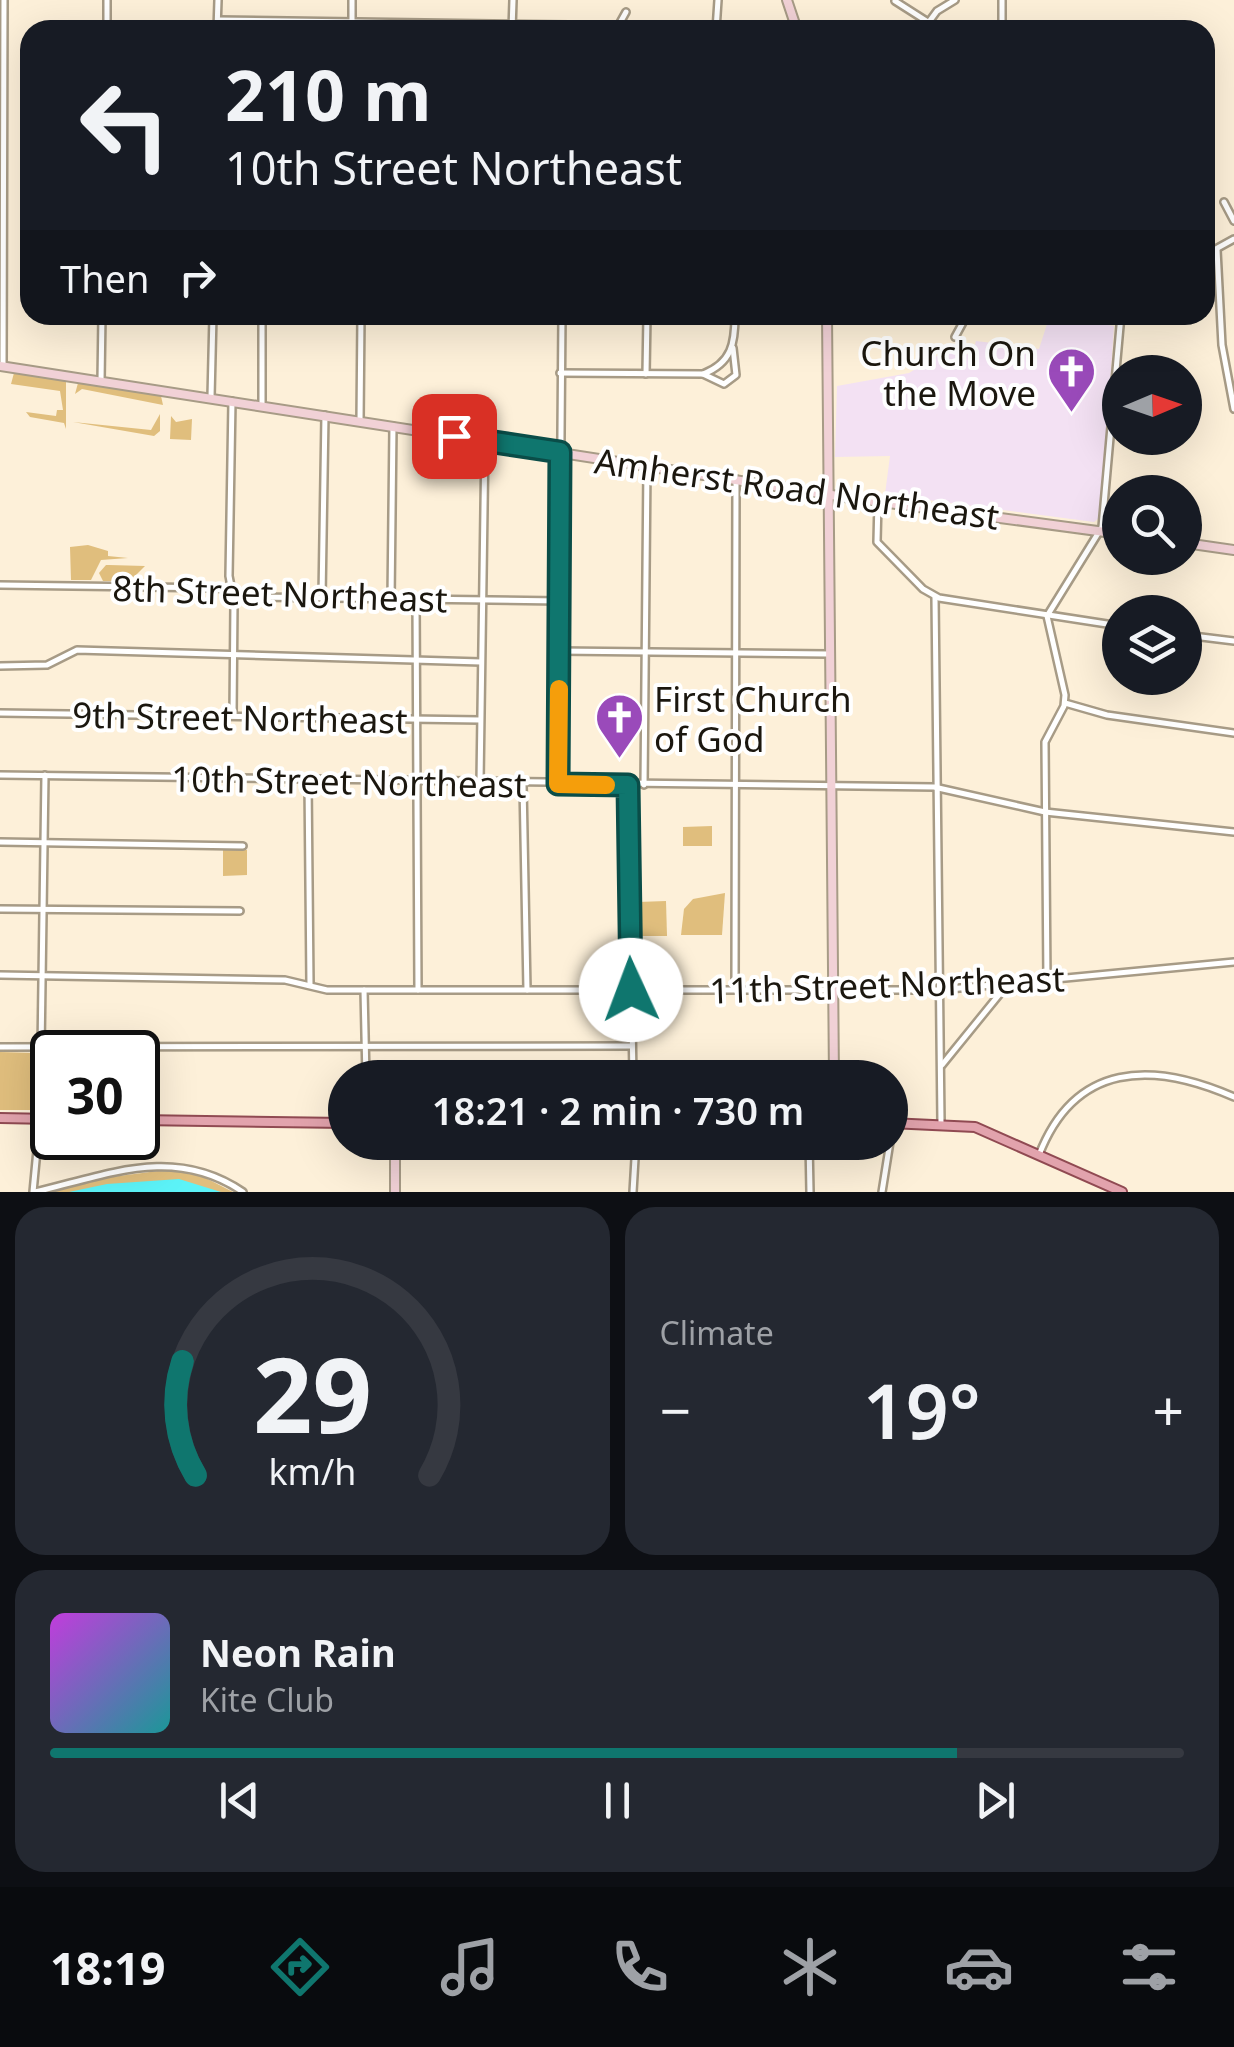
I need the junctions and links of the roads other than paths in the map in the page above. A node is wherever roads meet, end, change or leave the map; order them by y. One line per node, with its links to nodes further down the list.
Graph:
1 (4, 0): 12 (street)
2 (218, 0): 6 (street)
3 (955, 0): 9 (street)
4 (895, 1): 8 (street)
5 (626, 12): 7 (street)
6 (218, 20)
7 (622, 20)
8 (925, 20)
9 (930, 20)
10 (1224, 202): 11 (street)
11 (1234, 221)
12 (2, 228): 27 (street)
13 (1234, 238): 14 (street)
14 (1216, 250): 35 (street)
15 (102, 325): 31 (street)
16 (213, 325): 32 (street)
17 (262, 325): 34 (street)
18 (361, 325): 37 (street)
19 (562, 325): 28 (street)
20 (647, 325): 29 (street)
21 (734, 325): 26 (street)
22 (827, 325): 43 (street)
23 (962, 325): 25 (street)
24 (1121, 325): 45 (street)
25 (956, 337)
26 (733, 348): 30 (street); 30 (street)
27 (1, 366): 31 (street, Amherst Road Northeast)
28 (560, 373): 29 (street); 40 (street)
29 (646, 374): 30 (street)
30 (703, 374)
31 (101, 381): 32 (street, Amherst Road Northeast)
32 (211, 398): 33 (street, Amherst Road Northeast)
33 (232, 401): 34 (street, Amherst Road Northeast); 49 (street)
34 (262, 406): 36 (street, Amherst Road Northeast)
35 (1234, 409)
36 (325, 415): 37 (street, Amherst Road Northeast); 51 (street)
37 (360, 421): 38 (street, Amherst Road Northeast)
38 (393, 426): 39 (street, Amherst Road Northeast); 52 (street)
39 (485, 440): 40 (street, Amherst Road Northeast); 54 (street)
40 (560, 452): 41 (street, Amherst Road Northeast); 55 (street)
41 (647, 466): 42 (street, Amherst Road Northeast); 61 (street)
42 (736, 479): 43 (street, Amherst Road Northeast); 63 (street)
43 (827, 494): 44 (street, Amherst Road Northeast); 64 (street)
44 (878, 501): 45 (street, Amherst Road Northeast); 50 (street)
45 (1100, 532): 56 (street)
46 (1202, 545): 47 (street)
47 (1234, 550)
48 (0, 585): 49 (street, 8th Street Northeast)
49 (232, 593): 51 (street, 8th Street Northeast); 62 (street)
50 (935, 597): 56 (street); 85 (street)
51 (322, 598): 52 (street, 8th Street Northeast)
52 (391, 600): 53 (street, 8th Street Northeast)
53 (416, 600): 54 (street, 8th Street Northeast); 65 (street)
54 (482, 600): 55 (street, 8th Street Northeast); 66 (street)
55 (560, 601): 60 (street)
56 (1046, 616): 57 (street); 68 (street)
57 (1102, 624)
58 (1202, 637): 59 (street)
59 (1234, 642)
60 (559, 651): 61 (street); 80 (street)
61 (644, 652): 63 (street); 82 (street)
62 (234, 653): 65 (street); 67 (street); 70 (street)
63 (734, 653): 64 (street); 83 (street)
64 (828, 654): 84 (street)
65 (416, 661): 66 (street); 71 (street)
66 (481, 662): 72 (street)
67 (0, 666)
68 (1065, 703): 73 (street); 86 (street)
69 (0, 713): 70 (street, 9th Street Northeast)
70 (233, 716): 71 (street, 9th Street Northeast)
71 (415, 719): 72 (street, 9th Street Northeast); 77 (street)
72 (480, 720): 78 (street)
73 (1234, 733)
74 (0, 775): 75 (street, 10th Street Northeast)
75 (45, 775): 76 (street, 10th Street Northeast); 89 (street)
76 (308, 780): 77 (street, 10th Street Northeast); 99 (street)
77 (415, 782): 78 (street, 10th Street Northeast); 101 (street)
78 (480, 784): 79 (street, 10th Street Northeast)
79 (524, 784): 80 (street, 10th Street Northeast); 102 (street)
80 (558, 784): 81 (street, 10th Street Northeast)
81 (628, 785): 82 (street, 10th Street Northeast); 103 (street)
82 (644, 785): 83 (street, 10th Street Northeast)
83 (734, 786): 84 (street, 10th Street Northeast); 104 (street)
84 (829, 787): 85 (street, 10th Street Northeast); 105 (street)
85 (936, 788): 86 (street, 10th Street Northeast); 106 (street)
86 (1044, 812): 87 (street, 10th Street Northeast); 97 (street)
87 (1234, 832)
88 (0, 842): 89 (street)
89 (44, 842): 90 (street); 92 (street)
90 (242, 846)
91 (0, 909): 92 (street)
92 (43, 909): 93 (street); 96 (street)
93 (240, 911)
94 (1234, 962): 97 (street, 11th Street Northeast)
95 (0, 975): 96 (street, 11th Street Northeast)
96 (40, 976): 99 (street, 11th Street Northeast); 107 (street)
97 (1047, 982): 98 (street, 11th Street Northeast)
98 (1007, 985): 106 (street, 11th Street Northeast); 116 (street)
99 (310, 986): 100 (street, 11th Street Northeast)
100 (364, 990): 101 (street, 11th Street Northeast); 108 (street)
101 (418, 990): 102 (street, 11th Street Northeast)
102 (526, 990): 103 (street, 11th Street Northeast)
103 (631, 990): 104 (street, 11th Street Northeast); 109 (street)
104 (735, 990): 105 (street, 11th Street Northeast)
105 (832, 990): 106 (street, 11th Street Northeast); 115 (street)
106 (939, 990): 116 (street)
107 (40, 1030)
108 (366, 1045): 109 (street); 111 (street); 113 (street)
109 (632, 1046): 114 (street)
110 (0, 1047): 112 (street)
111 (160, 1047)
112 (30, 1048)
113 (366, 1060)
114 (632, 1060)
115 (834, 1060)
116 (940, 1068): 123 (street)
117 (1234, 1097): 124 (street)
118 (0, 1118): 119 (main road)
119 (30, 1119)
120 (160, 1120): 121 (main road)
121 (328, 1122)
122 (908, 1123): 123 (main road)
123 (941, 1123): 124 (main road)
124 (1039, 1154): 136 (main road)
125 (37, 1160): 130 (street)
126 (395, 1160): 132 (street)
127 (632, 1160): 133 (street)
128 (809, 1160): 134 (street)
129 (887, 1160): 135 (street)
130 (34, 1192): 131 (street)
131 (243, 1192)
132 (395, 1192)
133 (632, 1192)
134 (810, 1192)
135 (882, 1192)
136 (1122, 1192)

